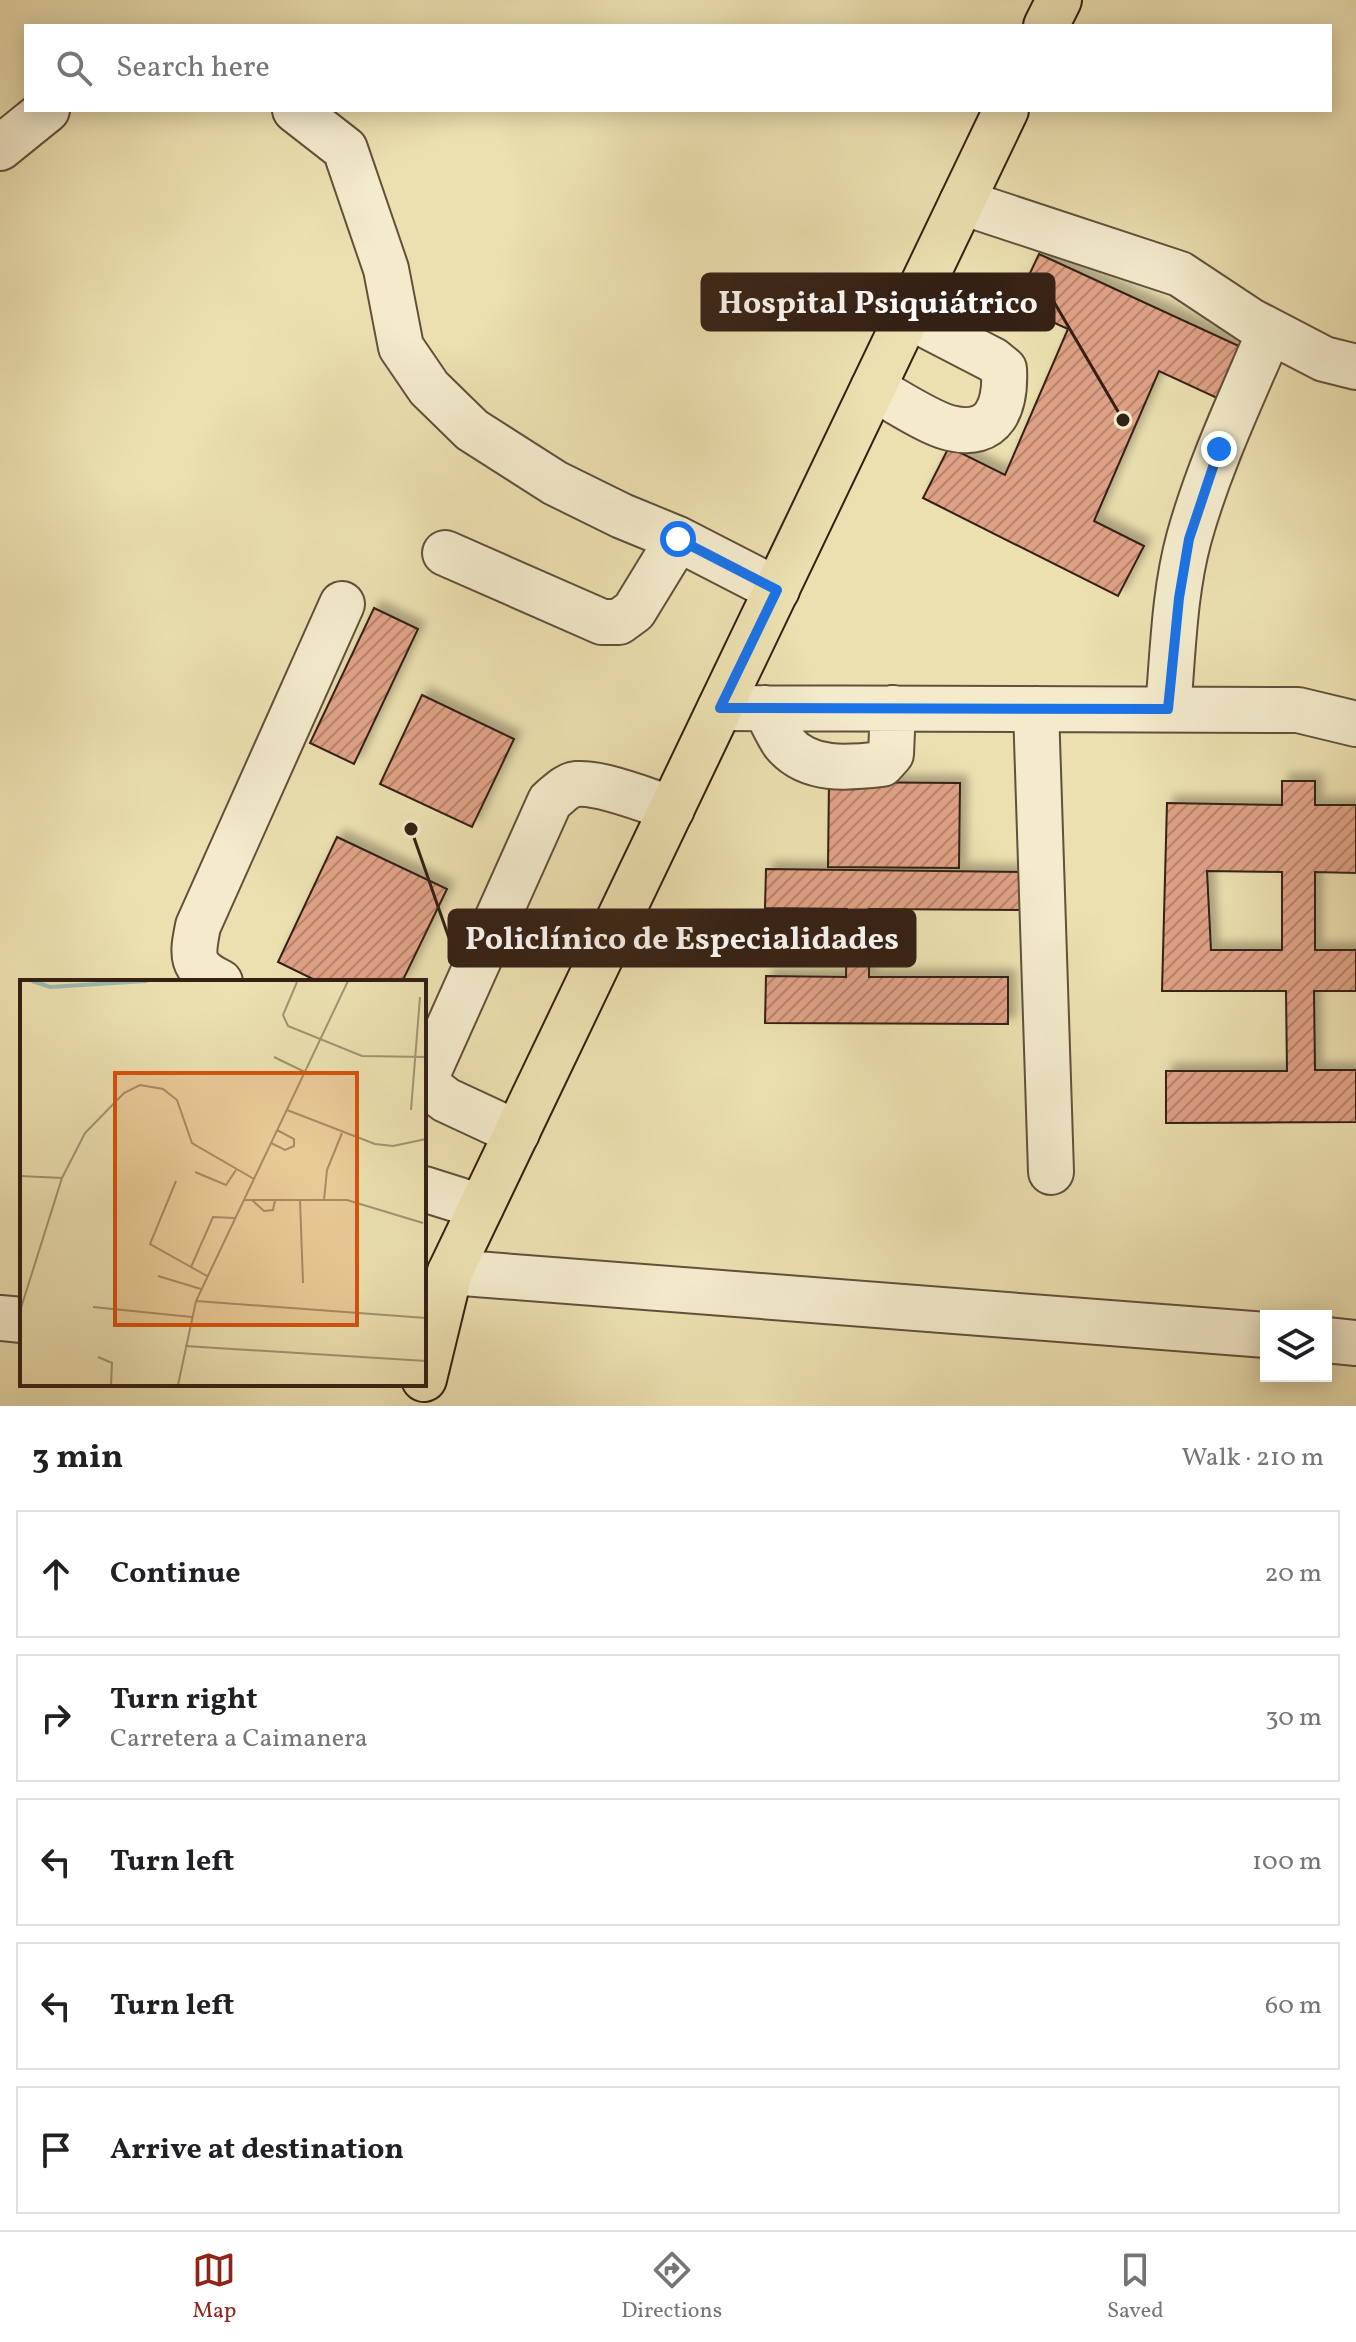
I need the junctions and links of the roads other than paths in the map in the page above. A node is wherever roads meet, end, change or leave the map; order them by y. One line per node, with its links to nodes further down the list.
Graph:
1 (1059, 0): 2 (main road)
2 (1047, 24)
3 (45, 112): 6 (street)
4 (298, 112): 12 (street)
5 (1005, 112): 7 (main road)
6 (0, 148)
7 (962, 202): 8 (main road); 9 (street)
8 (908, 316): 11 (main road); 11 (street)
9 (1270, 331): 10 (street); 20 (street)
10 (1356, 367)
11 (873, 388): 14 (main road)
12 (678, 539): 13 (street); 14 (street)
13 (445, 553)
14 (777, 590): 16 (main road)
15 (342, 604): 23 (street)
16 (720, 708): 17 (street); 22 (main road)
17 (765, 708): 18 (street); 18 (street)
18 (893, 708): 19 (street)
19 (1036, 709): 20 (street); 27 (street)
20 (1168, 709): 21 (street)
21 (1356, 724)
22 (672, 809): 24 (street); 26 (main road)
23 (217, 980)
24 (426, 1078)
25 (426, 1084): 26 (street)
26 (517, 1133): 29 (main road)
27 (1051, 1172)
28 (426, 1190): 29 (street)
29 (481, 1207): 30 (main road)
30 (450, 1272): 33 (street); 36 (main road)
31 (0, 1318): 32 (street)
32 (20, 1320)
33 (1260, 1335)
34 (1332, 1341): 35 (street)
35 (1356, 1343)
36 (426, 1367)
37 (422, 1386): 38 (main road)
38 (417, 1406)

